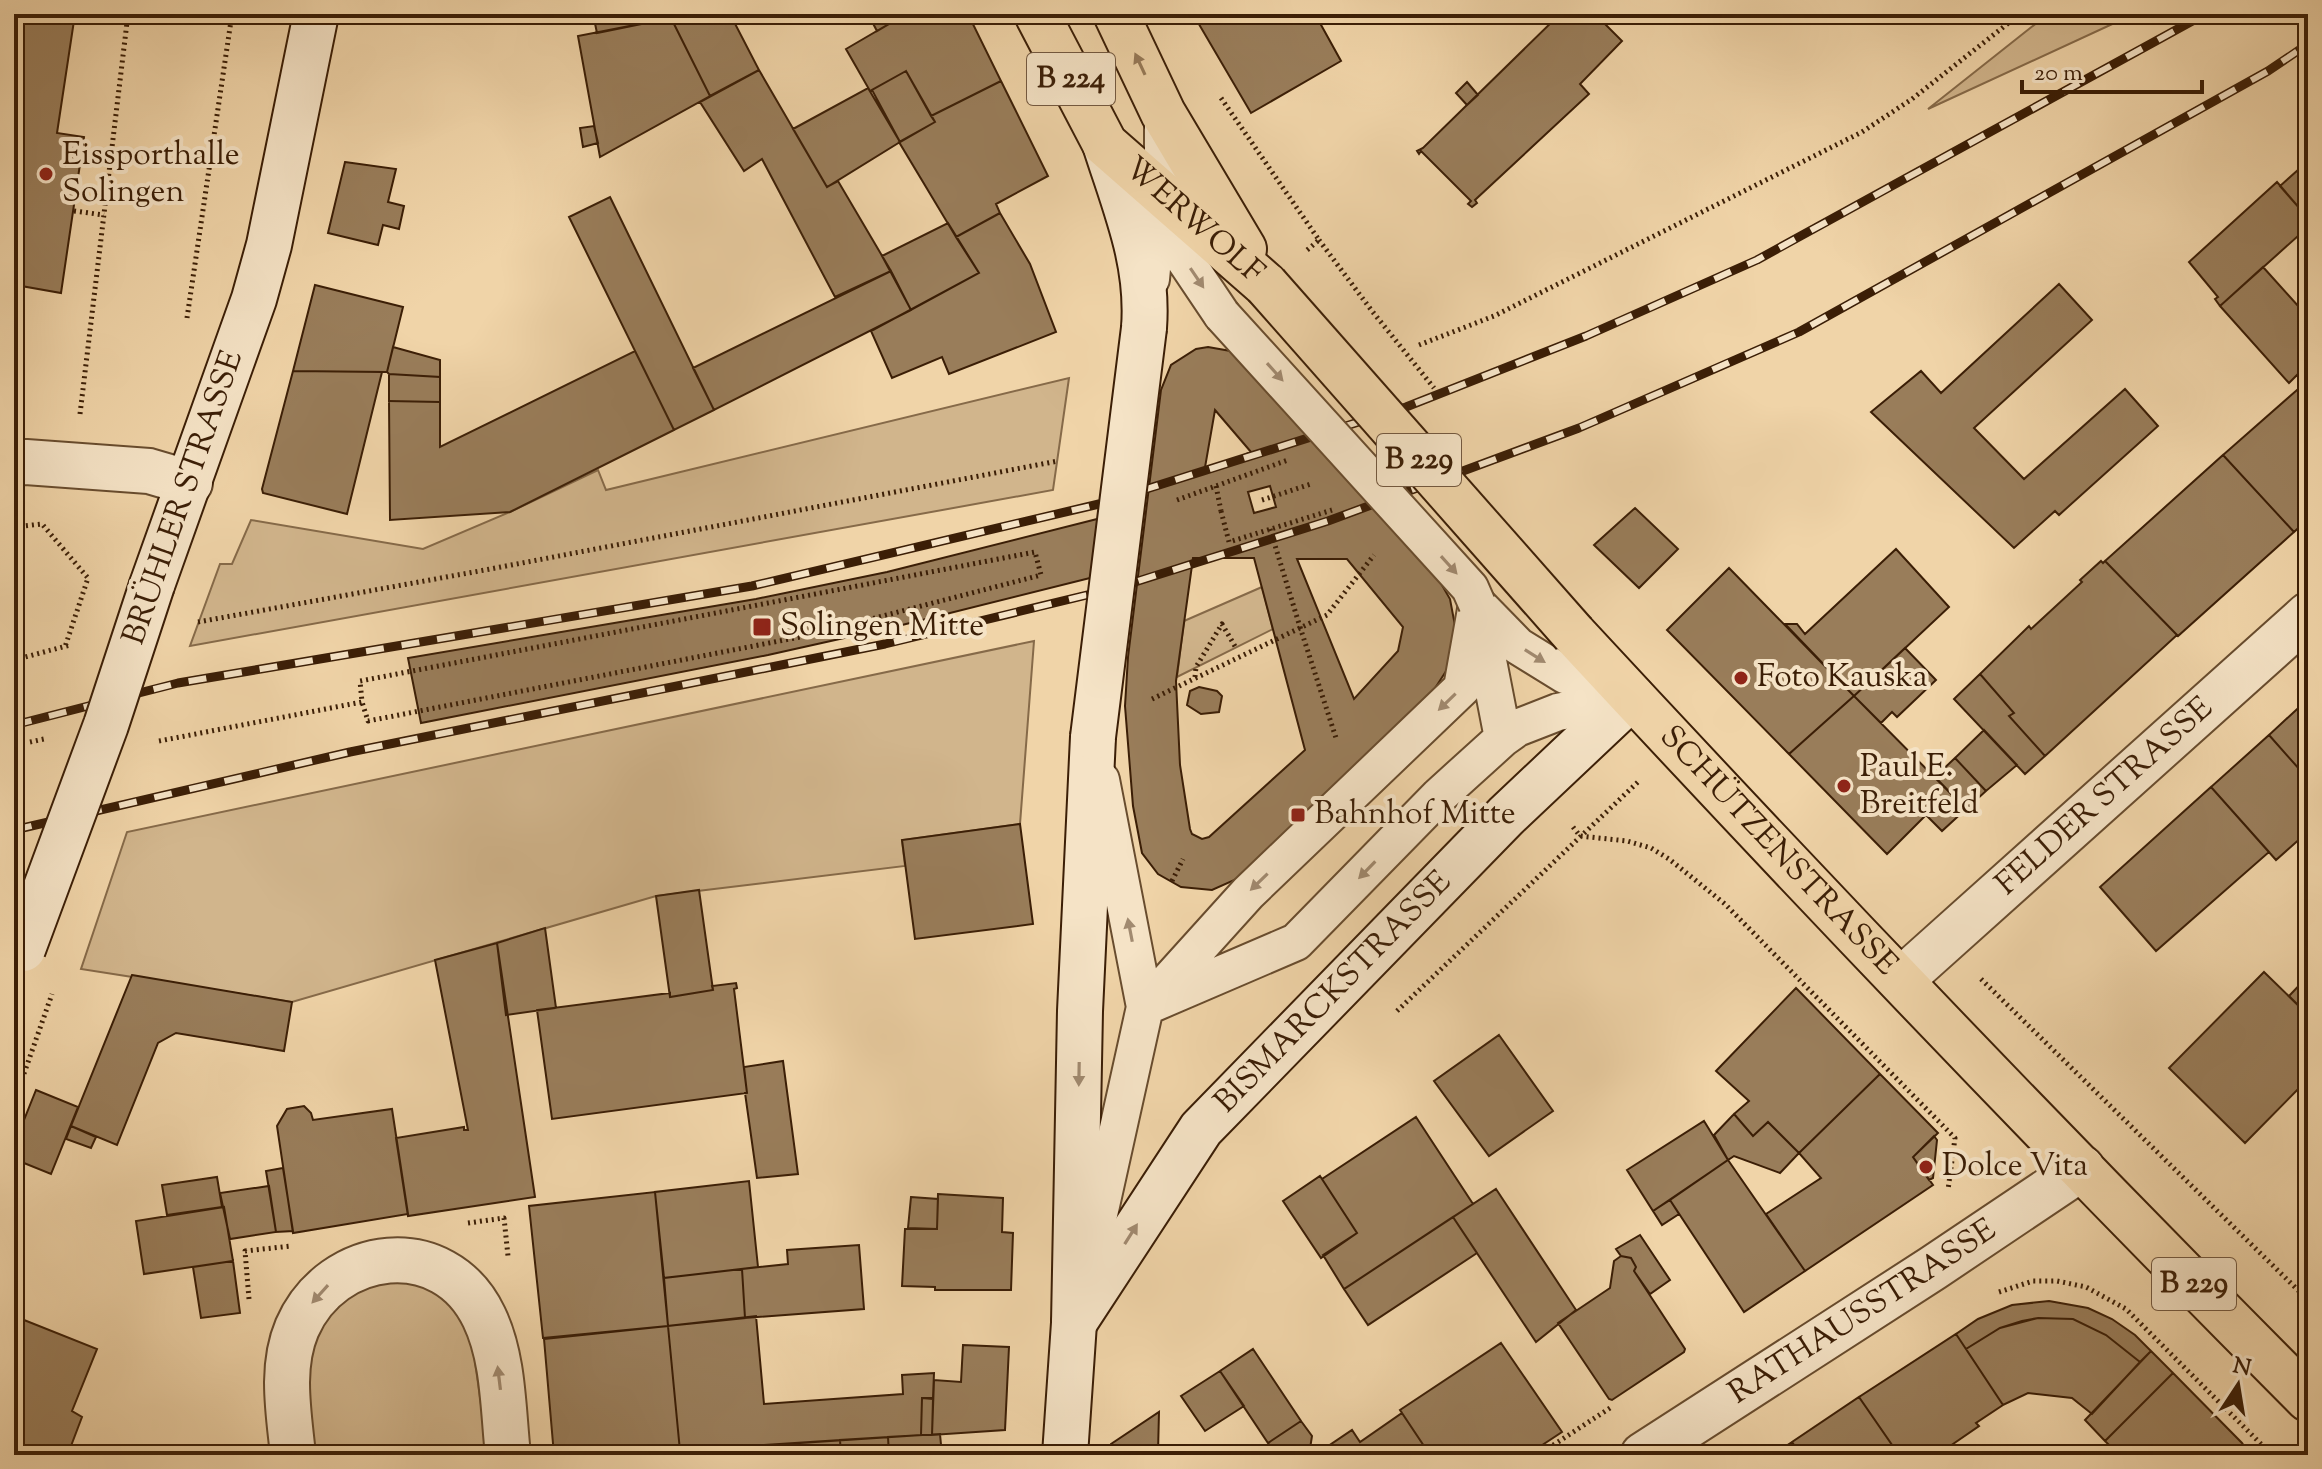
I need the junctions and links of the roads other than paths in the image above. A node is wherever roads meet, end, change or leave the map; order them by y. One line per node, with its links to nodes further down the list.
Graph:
1 (316, 14): 10 (main road, BRÜHLER STRASSE)
2 (1037, 14): 5 (main road, WERWOLF / B 224)
3 (1116, 14): 4 (main road, WERWOLF / B 224, one-way to 3)
4 (1163, 113): 6 (lane); 7 (main road, WERWOLF / B 229)
5 (1105, 144): 6 (main road, WERWOLF / B 229); 8 (main road, BISMARCKSTRASSE)
6 (1158, 204): 7 (main road, WERWOLF / B 229); 8 (lane); 11 (lane, one-way to 11, bridge)
7 (1266, 285): 13 (main road, SCHÜTZENSTRASSE / B 229, bridge)
8 (1144, 328): 14 (main road, BISMARCKSTRASSE, bridge)
9 (14, 463): 10 (main road)
10 (190, 483): 16 (main road, BRÜHLER STRASSE, bridge)
11 (1477, 604): 13 (lane, one-way to 13); 15 (lane); 18 (lane, one-way to 18)
12 (2308, 615): 17 (main road, FELDER STRASSE)
13 (1632, 697): 15 (lane); 17 (main road, SCHÜTZENSTRASSE / B 229); 20 (main road, BISMARCKSTRASSE, one-way to 13)
14 (1093, 737): 18 (lane, BISMARCKSTRASSE, one-way to 14); 20 (main road, BISMARCKSTRASSE, one-way to 20)
15 (1503, 738): 18 (lane, one-way to 18)
16 (18, 960)
17 (1901, 980): 19 (main road, SCHÜTZENSTRASSE / B 229)
18 (1145, 1007): 20 (lane)
19 (2082, 1168): 21 (main road, SCHÜTZENSTRASSE / B 229); 25 (main road, RATHAUSSTRASSE)
20 (1074, 1323): 24 (main road, BISMARCKSTRASSE)
21 (2308, 1399)
22 (293, 1455): 23 (main road, one-way to 22)
23 (508, 1455)
24 (1065, 1455)
25 (1643, 1455)

